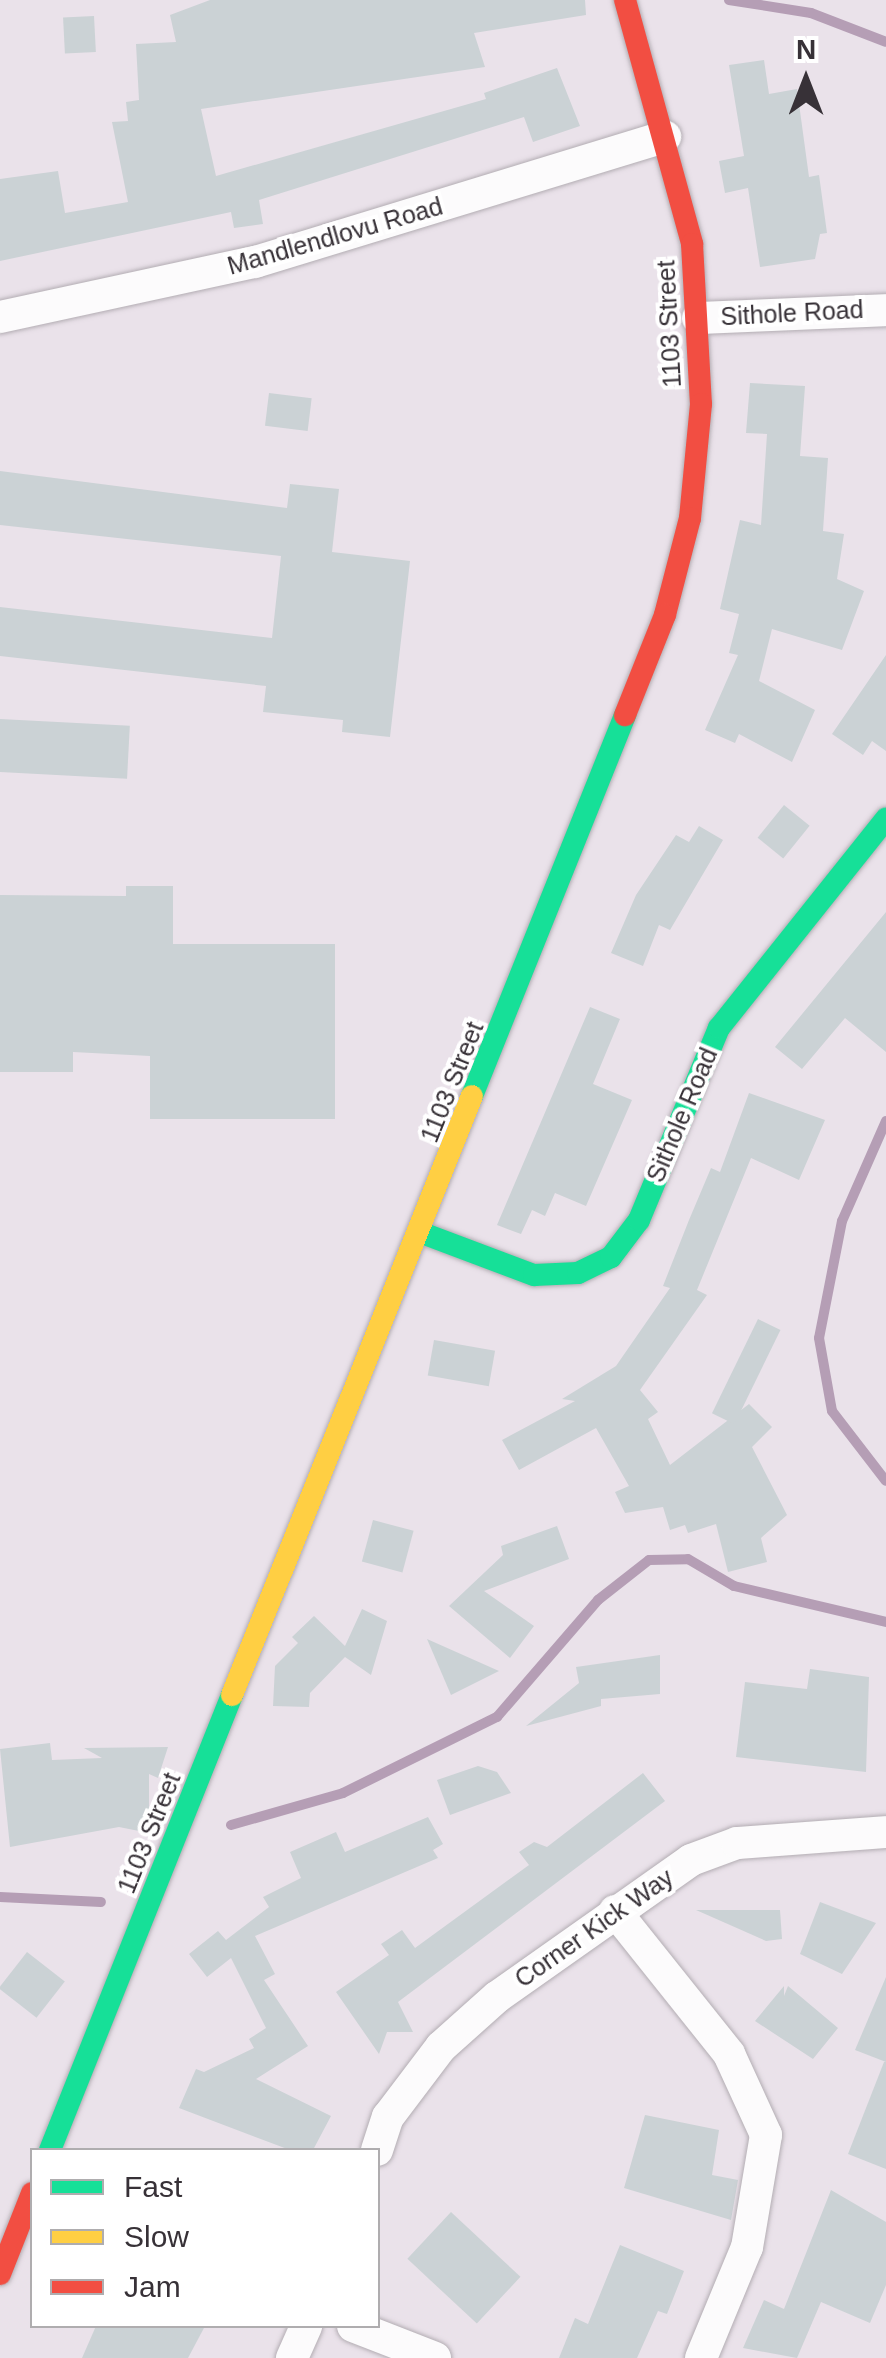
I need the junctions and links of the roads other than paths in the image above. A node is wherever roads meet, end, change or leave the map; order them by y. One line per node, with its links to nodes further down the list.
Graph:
1 (625, 0): 2 (street, 1103 Street)
2 (665, 136): 4 (street, Mandlendlovu Road); 5 (street, 1103 Street)
3 (886, 310): 5 (street, Sithole Road)
4 (0, 316)
5 (698, 318): 7 (street, 1103 Street)
6 (886, 819): 7 (street, Sithole Road)
7 (422, 1233): 10 (street, 1103 Street)
8 (886, 1832): 9 (street, Corner Kick Way)
9 (615, 1911): 11 (street, Corner Kick Way); 18 (street)
10 (51, 2148)
11 (378, 2148)
12 (30, 2199): 13 (street)
13 (0, 2274)
14 (305, 2328): 16 (street)
15 (358, 2328): 17 (street)
16 (292, 2358)
17 (434, 2358)
18 (700, 2358)

